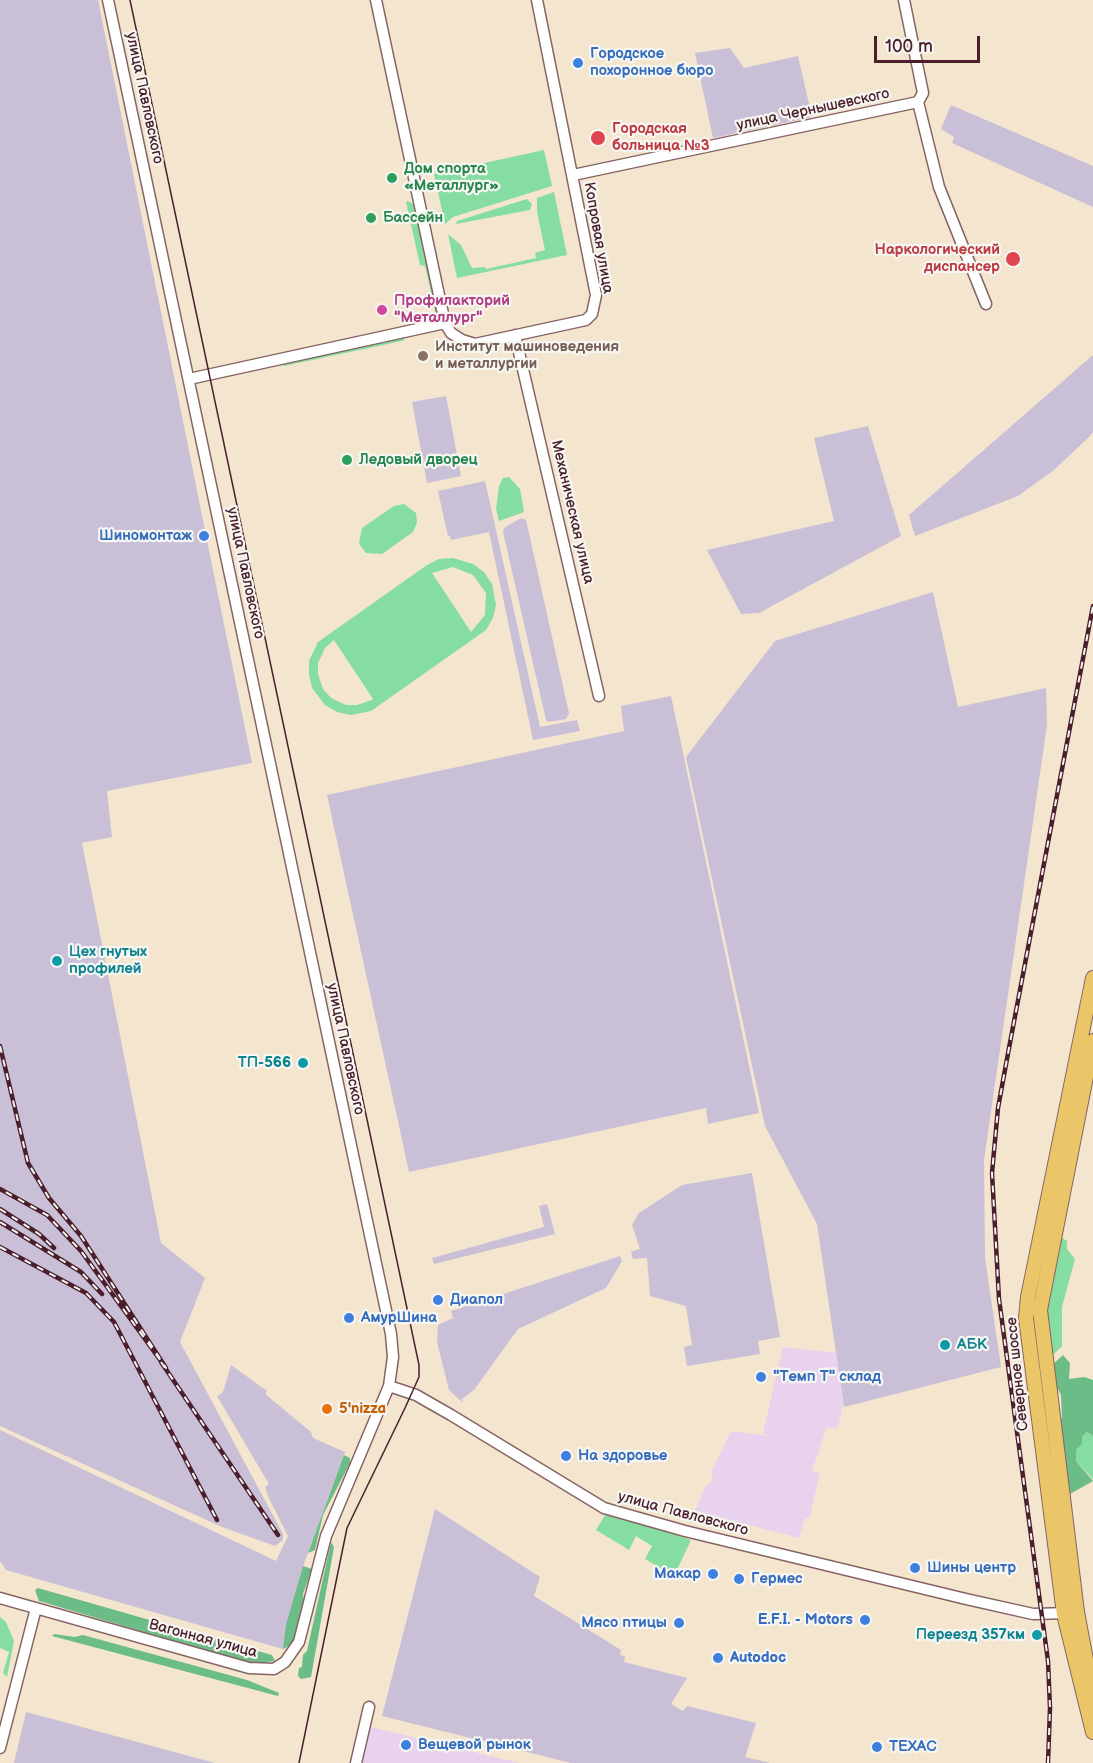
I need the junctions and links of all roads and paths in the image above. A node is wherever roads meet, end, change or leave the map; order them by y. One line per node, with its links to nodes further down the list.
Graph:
1 (108, 0): 10 (street, улица Павловского)
2 (376, 0): 8 (street)
3 (537, 0): 6 (street, Копровая улица)
4 (904, 0): 5 (street)
5 (918, 102): 6 (street, улица Чернышевского); 7 (street)
6 (573, 175): 9 (street, Копровая улица)
7 (986, 304)
8 (445, 323): 9 (street, Копровая улица); 10 (street)
9 (515, 336): 11 (street, Механическая улица)
10 (189, 379): 15 (street, улица Павловского)
11 (599, 696)
12 (1093, 978): 14 (main road, Северное шоссе)
13 (1093, 1041): 14 (main road, Северное шоссе)
14 (1049, 1231): 18 (main road, Северное шоссе)
15 (389, 1386): 17 (street, Вагонная улица); 18 (street, улица Павловского)
16 (0, 1598): 17 (street, Вагонная улица)
17 (36, 1608): 22 (street)
18 (1071, 1613): 19 (main road, Северное шоссе); 21 (main road, Северное шоссе)
19 (1093, 1697)
20 (369, 1707): 23 (street)
21 (1093, 1732)
22 (0, 1749)
23 (356, 1763)

